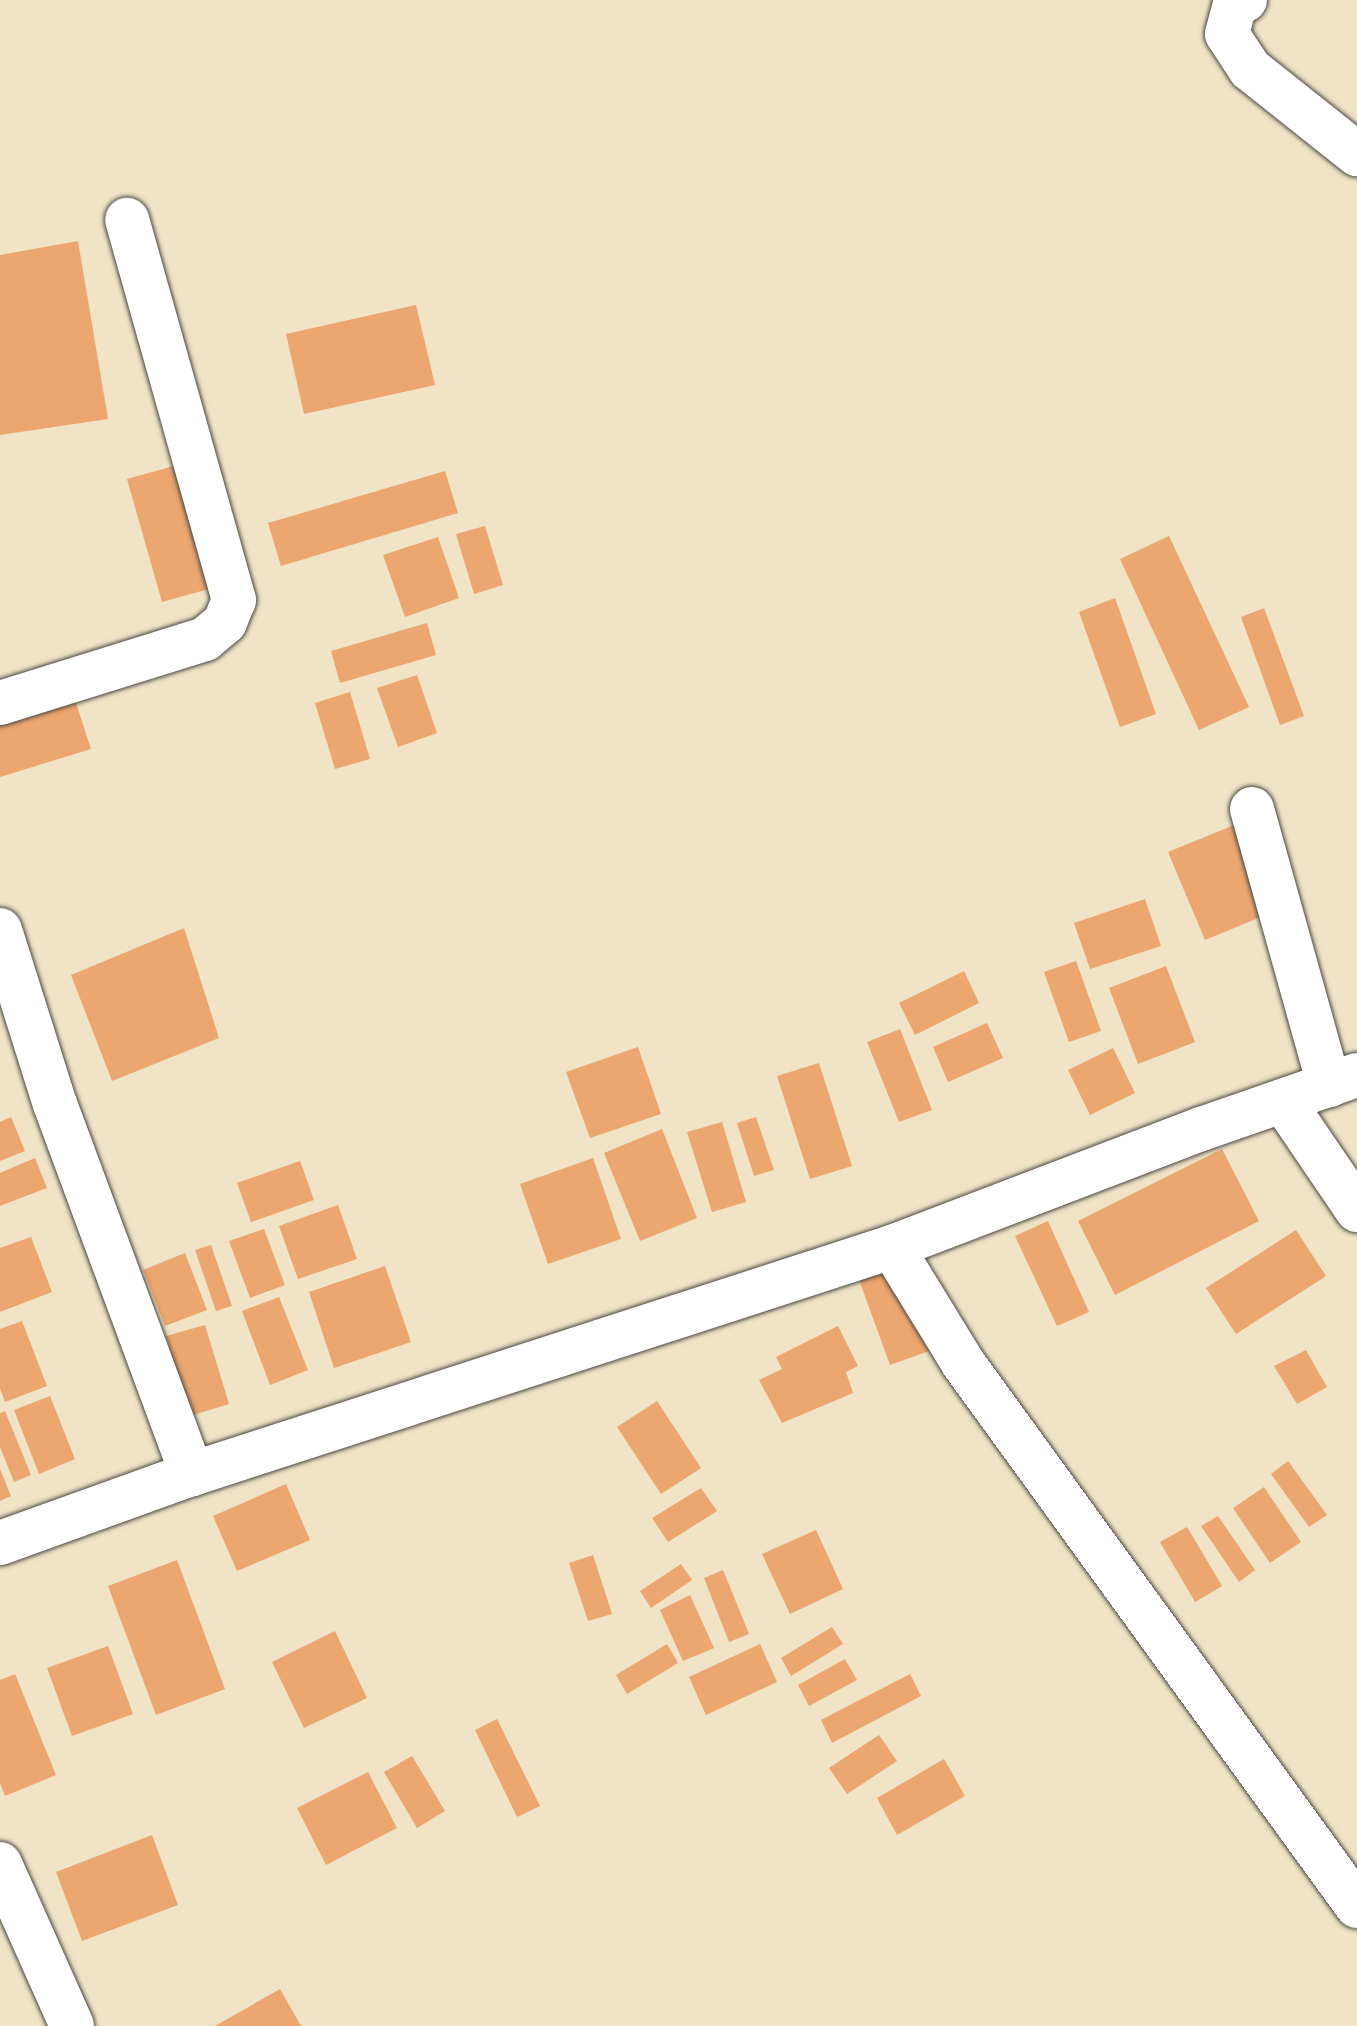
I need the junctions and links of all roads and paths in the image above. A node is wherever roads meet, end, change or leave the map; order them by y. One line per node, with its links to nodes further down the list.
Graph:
1 (1245, 0): 2 (street)
2 (1357, 154)
3 (127, 220): 4 (street)
4 (0, 703)
5 (1252, 809): 7 (street)
6 (0, 930): 11 (street)
7 (1343, 1080): 8 (street)
8 (1283, 1101): 9 (street); 10 (street)
9 (1357, 1210)
10 (892, 1247): 11 (street); 14 (street)
11 (192, 1474): 12 (street)
12 (0, 1543)
13 (0, 1864): 15 (street)
14 (1357, 1906)
15 (72, 2026)

